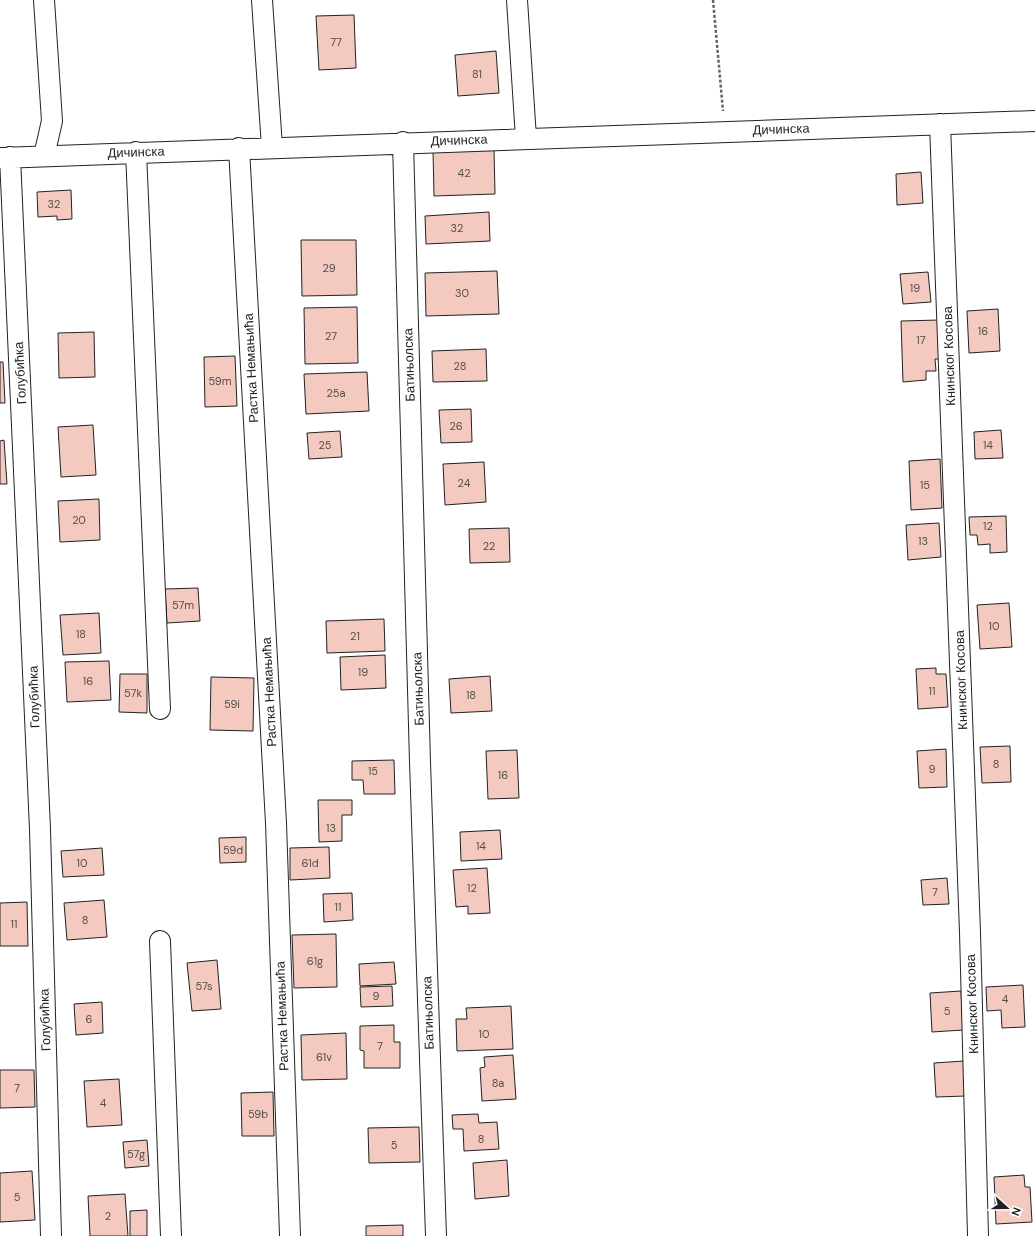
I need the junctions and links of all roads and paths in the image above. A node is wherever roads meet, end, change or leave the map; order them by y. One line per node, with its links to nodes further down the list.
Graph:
1 (44, 0): 13 (street)
2 (262, 0): 10 (street)
3 (517, 0): 8 (street)
4 (714, 0): 7 (path)
5 (1035, 121): 6 (street, Дичинска)
6 (940, 124): 7 (street, Дичинска); 21 (street, Книнског Косова)
7 (724, 131): 8 (street, Дичинска)
8 (526, 138): 9 (street, Дичинска)
9 (403, 142): 10 (street, Дичинска); 20 (street, Батињолска)
10 (272, 147): 11 (street, Дичинска)
11 (239, 148): 12 (street, Дичинска); 19 (street, Растка Немањића)
12 (136, 152): 13 (street, Дичинска); 15 (street)
13 (44, 156): 14 (street, Дичинска)
14 (5, 158): 17 (street, Голубићка)
15 (160, 709)
16 (160, 941): 18 (street)
17 (51, 1236)
18 (172, 1236)
19 (290, 1236)
20 (436, 1236)
21 (978, 1236)

